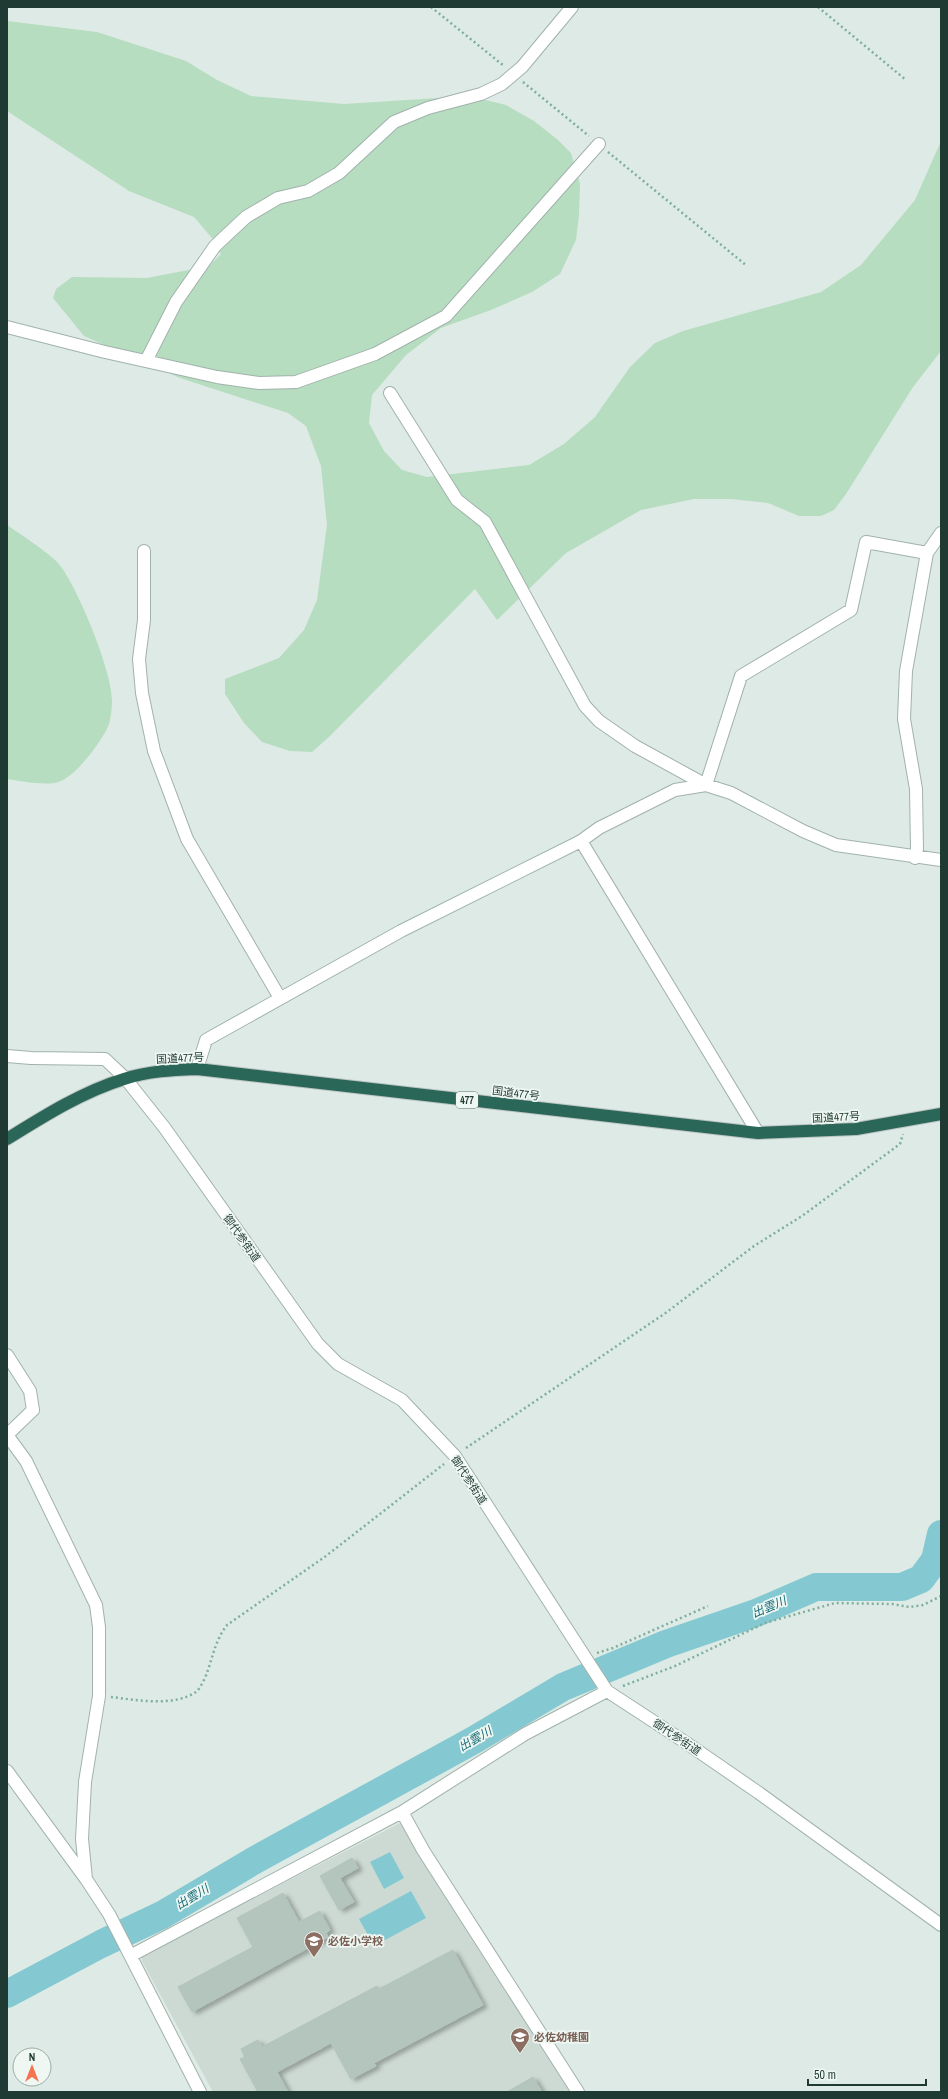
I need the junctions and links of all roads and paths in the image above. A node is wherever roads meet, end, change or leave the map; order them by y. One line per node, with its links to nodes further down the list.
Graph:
1 (432, 7): 4 (path)
2 (572, 7): 4 (street)
3 (818, 7): 5 (path)
4 (514, 75): 6 (path); 9 (street)
5 (906, 80)
6 (599, 144): 7 (path); 9 (street)
7 (747, 266)
8 (7, 327): 9 (street)
9 (146, 361)
10 (390, 393): 14 (street)
11 (941, 533): 13 (street)
12 (144, 551): 18 (street)
13 (927, 553): 14 (street); 16 (street)
14 (706, 785): 15 (street); 16 (street)
15 (581, 842): 18 (street); 24 (street)
16 (916, 858): 17 (street)
17 (941, 860)
18 (280, 998): 20 (street)
19 (7, 1056): 21 (street, 御代参街道)
20 (197, 1069): 21 (highway, 国道477号 / 477); 24 (highway, 国道477号 / 477)
21 (125, 1078): 25 (highway, 国道477号 / 477); 27 (street, 御代参街道)
22 (941, 1114): 23 (highway, 国道477号 / 477)
23 (907, 1121): 24 (highway, 国道477号 / 477); 27 (path)
24 (758, 1133)
25 (7, 1139)
26 (7, 1355): 32 (street)
27 (455, 1456): 30 (street, 御代参街道); 32 (path)
28 (941, 1596): 31 (path)
29 (708, 1606): 30 (path)
30 (586, 1658): 31 (street, 御代参街道)
31 (604, 1687): 34 (street); 36 (street, 御代参街道)
32 (99, 1696): 35 (street)
33 (7, 1771): 35 (street)
34 (402, 1812): 37 (street); 39 (street)
35 (86, 1879): 37 (street)
36 (941, 1925)
37 (129, 1951): 38 (street)
38 (195, 2090)
39 (578, 2092)

